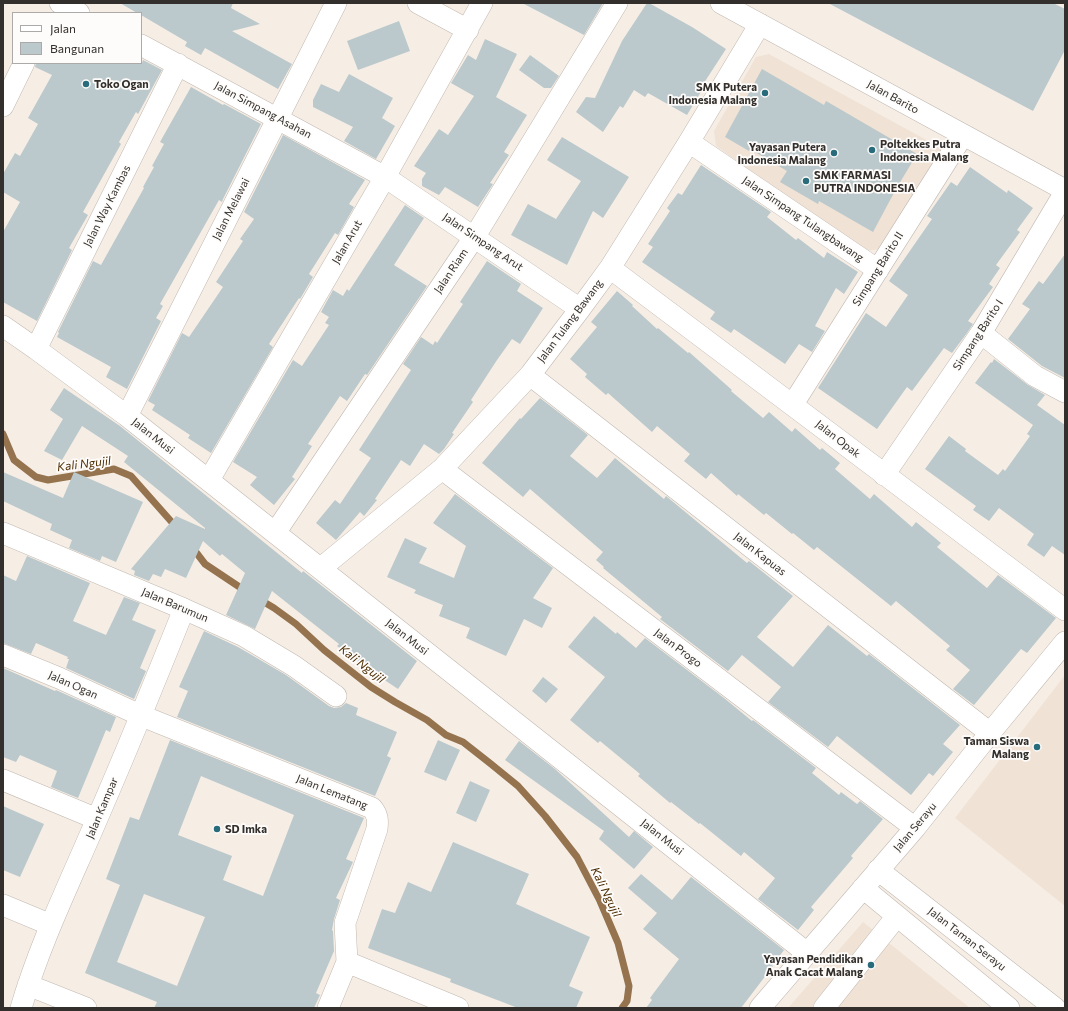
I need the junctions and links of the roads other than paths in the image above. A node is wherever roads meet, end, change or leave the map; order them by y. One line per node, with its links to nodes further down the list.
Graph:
1 (54, 3): 8 (street)
2 (60, 3): 9 (street)
3 (336, 3): 16 (street, Jalan Melawai)
4 (418, 3): 11 (street)
5 (482, 3): 11 (street, Jalan Arut)
6 (617, 3): 21 (street, Jalan Riam)
7 (721, 3): 10 (street, Jalan Barito)
8 (50, 12)
9 (77, 12)
10 (760, 24): 17 (street, Jalan Barito); 18 (street, Jalan Tulang Bawang)
11 (468, 30): 19 (street, Jalan Arut)
12 (142, 46): 14 (street, Jalan Simpang Asahan)
13 (24, 64): 15 (street)
14 (178, 64): 16 (street, Jalan Simpang Asahan); 27 (street, Jalan Way Kambas)
15 (3, 106)
16 (277, 118): 19 (street, Jalan Simpang Asahan); 31 (street, Jalan Melawai)
17 (963, 135): 20 (street, Jalan Barito); 23 (street, Simpang Barito II)
18 (690, 142): 22 (street, Jalan Tulang Bawang); 23 (street, Jalan Simpang Tulangbawang)
19 (385, 177): 21 (street, Jalan Simpang Arut); 34 (street, Jalan Arut)
20 (1065, 191): 26 (street, Simpang Barito I)
21 (475, 236): 24 (street, Jalan Simpang Arut); 36 (street, Jalan Riam)
22 (610, 268): 24 (street, Jalan Tulang Bawang); 30 (street, Jalan Opak)
23 (878, 270): 30 (street, Simpang Barito II)
24 (580, 309): 28 (street, Jalan Tulang Bawang)
25 (3, 326): 27 (street, Jalan Musi)
26 (981, 333): 29 (street); 33 (street, Simpang Barito I)
27 (36, 349): 31 (street, Jalan Musi)
28 (530, 375): 32 (street, Jalan Tulang Bawang); 44 (street, Jalan Kapuas)
29 (1065, 392)
30 (793, 404): 33 (street, Jalan Opak)
31 (127, 416): 34 (street, Jalan Musi)
32 (442, 469): 37 (street, Jalan Tulang Bawang); 47 (street, Jalan Progo)
33 (884, 475): 39 (street, Jalan Opak)
34 (209, 480): 36 (street, Jalan Musi)
35 (3, 533): 38 (street, Jalan Barumun)
36 (276, 533): 37 (street, Jalan Musi)
37 (321, 568): 53 (street, Jalan Musi)
38 (184, 608): 42 (street, Jalan Barumun); 43 (street, Jalan Kampar)
39 (1065, 610)
40 (1065, 642): 44 (street, Jalan Serayu)
41 (3, 655): 43 (street, Jalan Ogan)
42 (336, 696)
43 (142, 716): 46 (street, Jalan Kampar); 54 (street, Jalan Lematang)
44 (990, 733): 47 (street, Jalan Serayu)
45 (3, 780): 46 (street)
46 (98, 819): 52 (street, Jalan Kampar)
47 (915, 828): 48 (street, Jalan Serayu)
48 (878, 870): 49 (street, Jalan Serayu); 63 (street, Jalan Taman Serayu)
49 (863, 888): 51 (street); 53 (street, Jalan Serayu)
50 (3, 906): 52 (street)
51 (897, 916): 61 (street); 62 (street)
52 (51, 925): 55 (street, Jalan Kampar)
53 (807, 952): 60 (street, Jalan Serayu)
54 (347, 962): 58 (street, Jalan Lematang); 59 (street)
55 (28, 985): 56 (street, Jalan Kampar); 57 (street)
56 (21, 1008)
57 (86, 1008)
58 (328, 1008)
59 (458, 1008)
60 (760, 1008)
61 (824, 1008)
62 (1009, 1008)
63 (1055, 1008)

